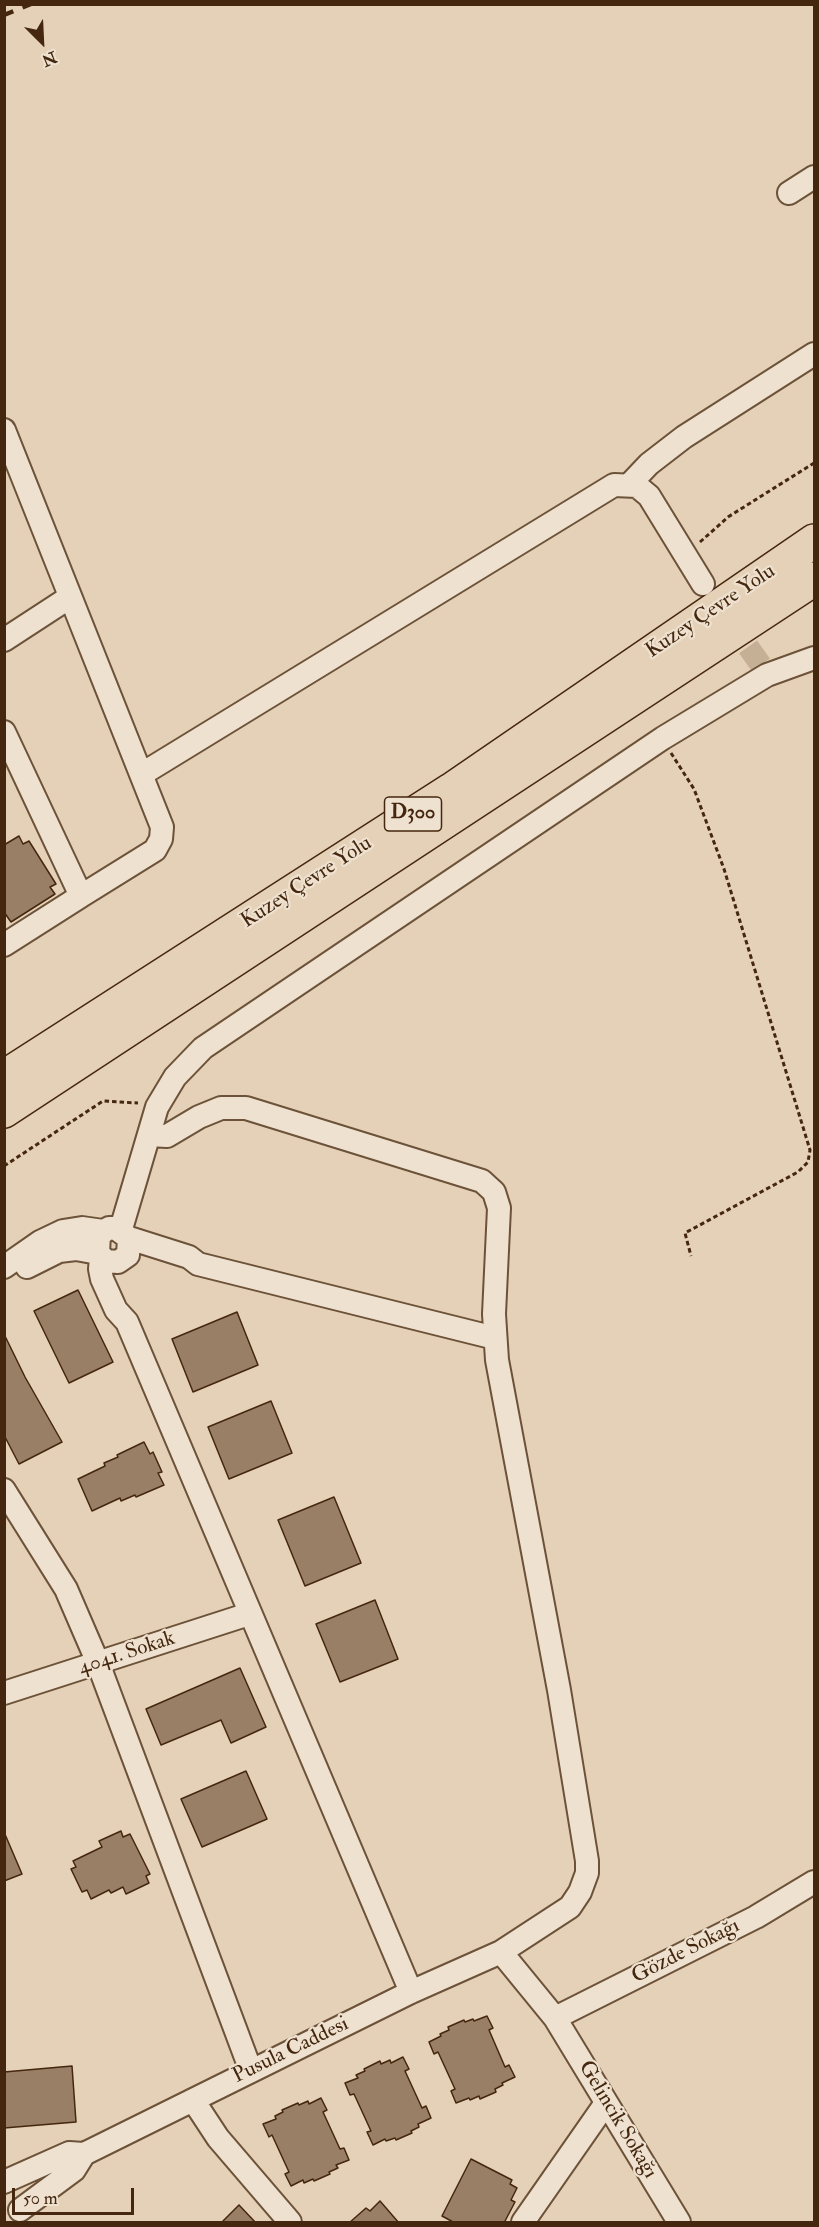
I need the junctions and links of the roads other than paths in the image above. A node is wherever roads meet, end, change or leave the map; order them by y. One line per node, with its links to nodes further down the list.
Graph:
1 (814, 177): 2 (street)
2 (789, 193)
3 (814, 354): 5 (street)
4 (4, 430): 9 (street)
5 (630, 484): 8 (street); 13 (street)
6 (814, 541): 16 (highway, Kuzey Çevre Yolu / D300)
7 (814, 579): 17 (highway, Kuzey Çevre Yolu / D300)
8 (703, 584)
9 (70, 597): 10 (street); 13 (street)
10 (4, 640)
11 (814, 658): 18 (street)
12 (4, 732): 14 (street)
13 (142, 774): 14 (street)
14 (81, 896): 15 (street)
15 (4, 945)
16 (4, 1077)
17 (4, 1111)
18 (149, 1135): 19 (street); 22 (street, Pusula Caddesi)
19 (113, 1247): 20 (street); 21 (street); 22 (street); 24 (street)
20 (4, 1267)
21 (4, 1280)
22 (495, 1338): 28 (street, Pusula Caddesi)
23 (4, 1490): 25 (street)
24 (249, 1614): 25 (street, 4041. Sokak); 29 (street)
25 (98, 1663): 26 (street, 4041. Sokak); 31 (street)
26 (4, 1693)
27 (814, 1882): 30 (street, Gözde Sokağı)
28 (501, 1952): 29 (street, Pusula Caddesi); 30 (street, Gelincik Sokağı)
29 (411, 1992): 31 (street, Pusula Caddesi)
30 (555, 2018): 33 (street, Gelincik Sokağı)
31 (251, 2071): 32 (street, Pusula Caddesi)
32 (193, 2100): 34 (street, Pusula Caddesi); 37 (street)
33 (606, 2103): 38 (street); 39 (street, Gelincik Sokağı)
34 (84, 2154): 35 (street, Pusula Caddesi); 36 (street, Pusula Caddesi)
35 (4, 2184): 36 (street)
36 (19, 2216)
37 (290, 2223)
38 (523, 2223)
39 (679, 2223)

